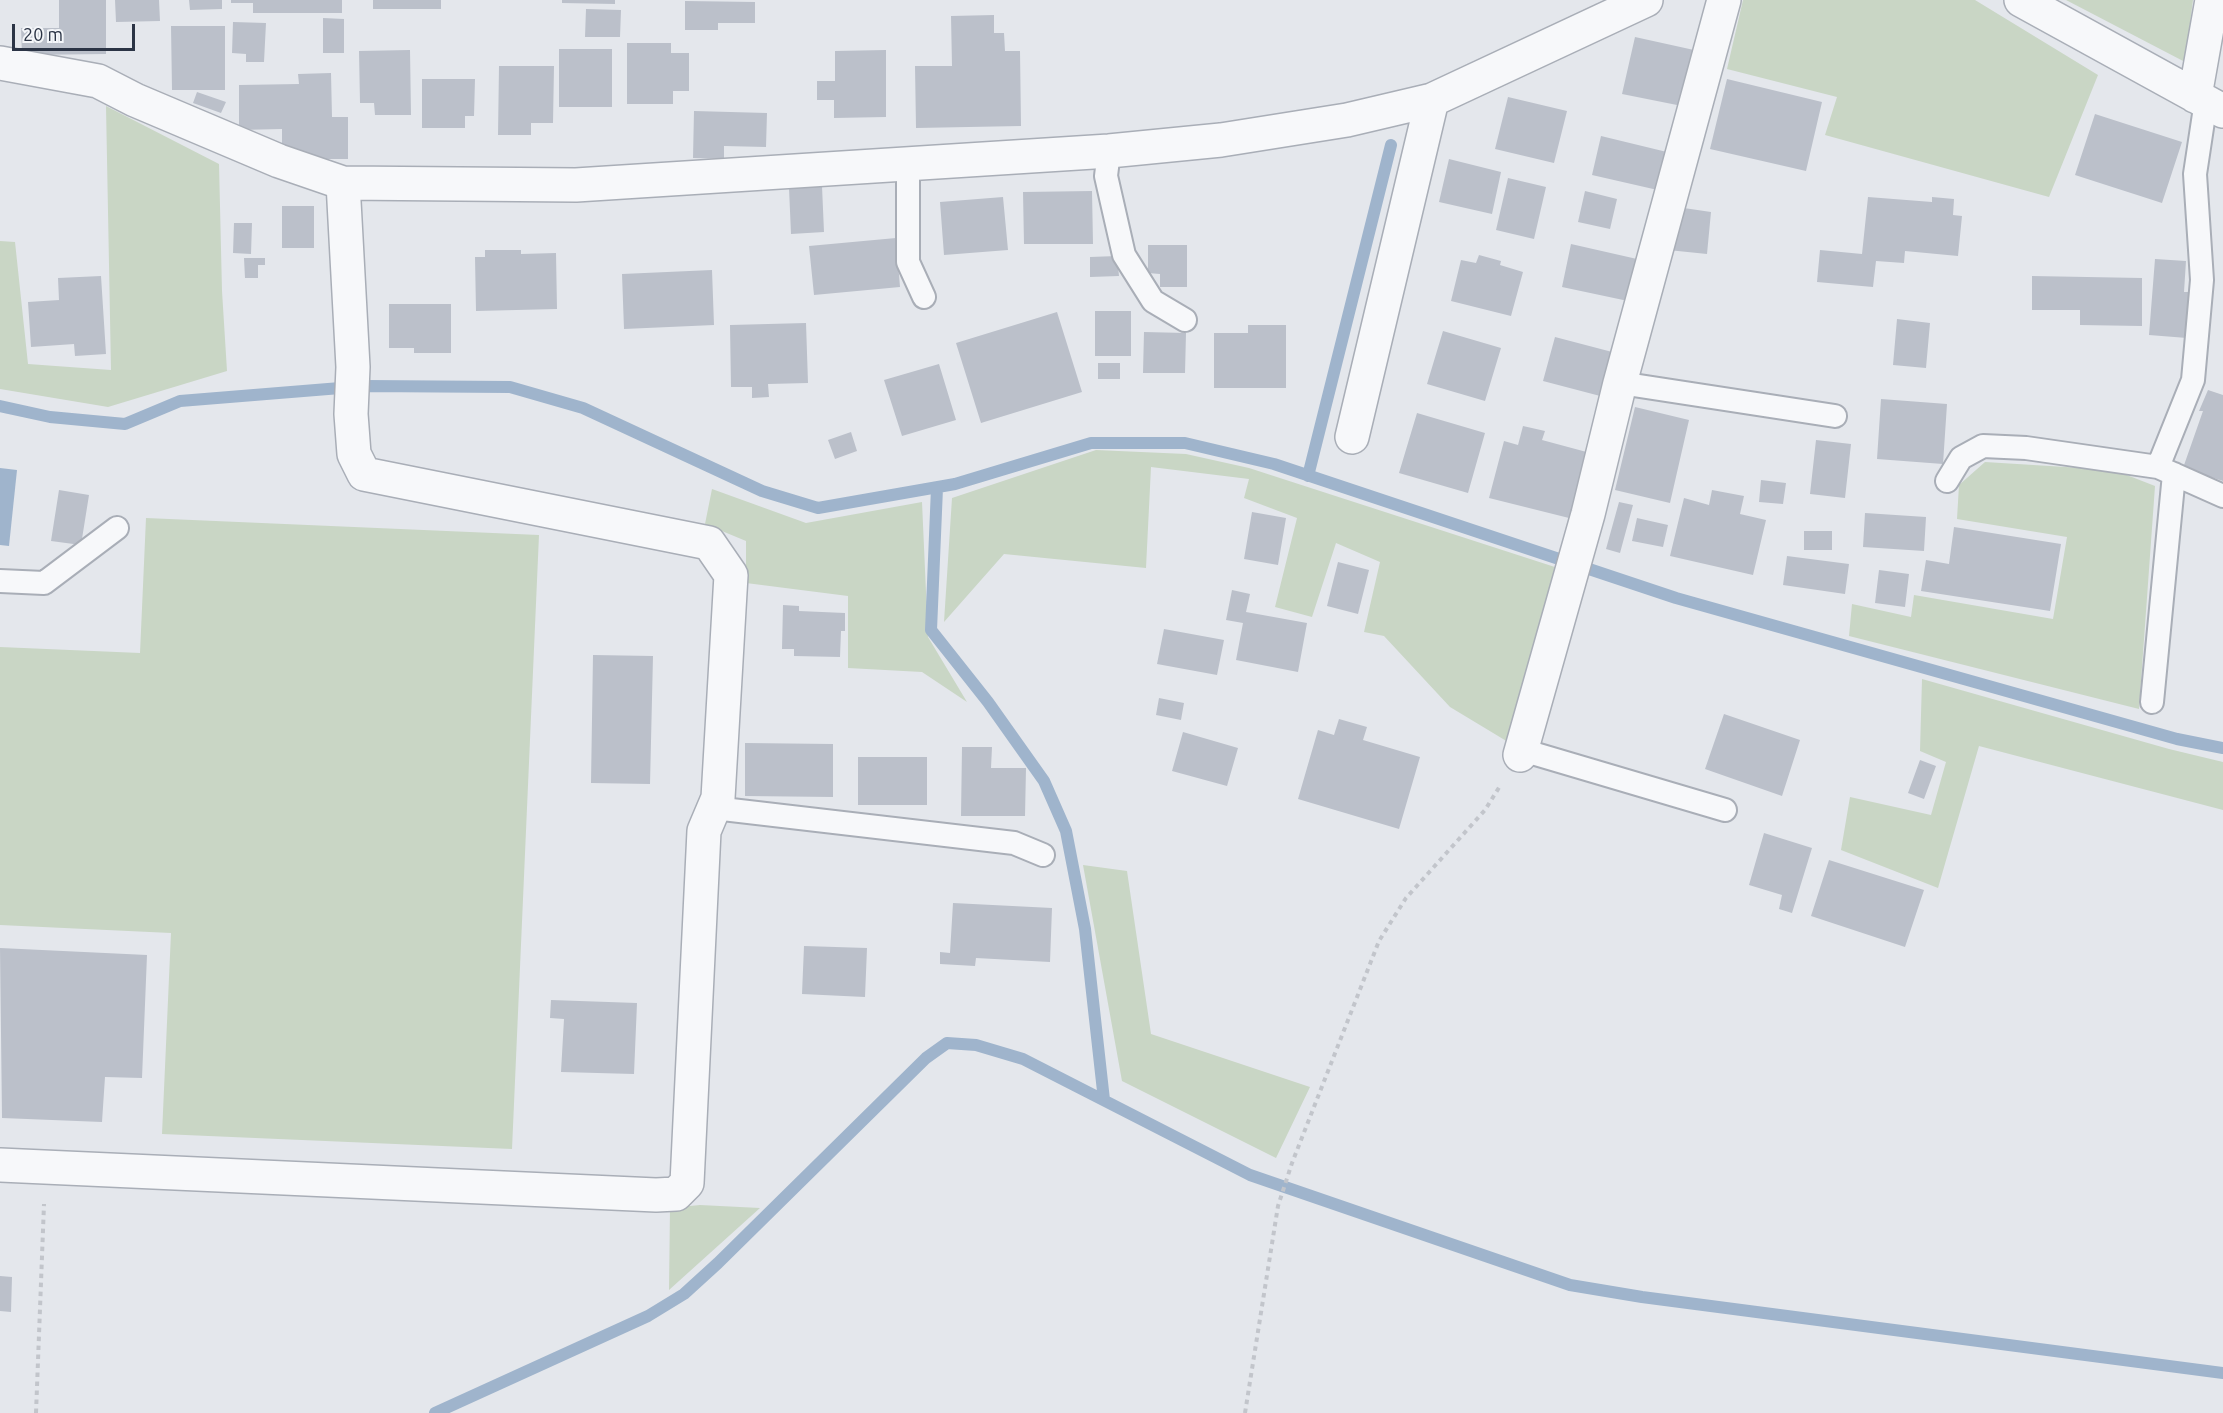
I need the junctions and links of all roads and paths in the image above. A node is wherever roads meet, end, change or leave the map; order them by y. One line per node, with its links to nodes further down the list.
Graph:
1 (1646, 0): 6 (street)
2 (1724, 0): 13 (street)
3 (2021, 0): 7 (street)
4 (2212, 0): 7 (street)
5 (0, 63): 10 (street)
6 (1432, 100): 8 (street); 15 (street)
7 (2208, 103): 16 (lane)
8 (1109, 151): 9 (street); 12 (lane)
9 (909, 164): 10 (street); 11 (lane)
10 (343, 183): 23 (street)
11 (924, 297)
12 (1185, 320)
13 (1620, 383): 14 (lane); 22 (street)
14 (1834, 416)
15 (1352, 437)
16 (2166, 470): 17 (lane); 18 (lane); 21 (lane)
17 (1947, 482)
18 (2223, 496)
19 (117, 528): 20 (lane)
20 (0, 581)
21 (2152, 702)
22 (1521, 753): 24 (lane); 29 (path)
23 (714, 808): 25 (lane); 27 (street)
24 (1725, 810)
25 (1043, 855)
26 (0, 1165): 27 (street)
27 (46, 1168): 28 (path)
28 (36, 1413)
29 (1245, 1413)

